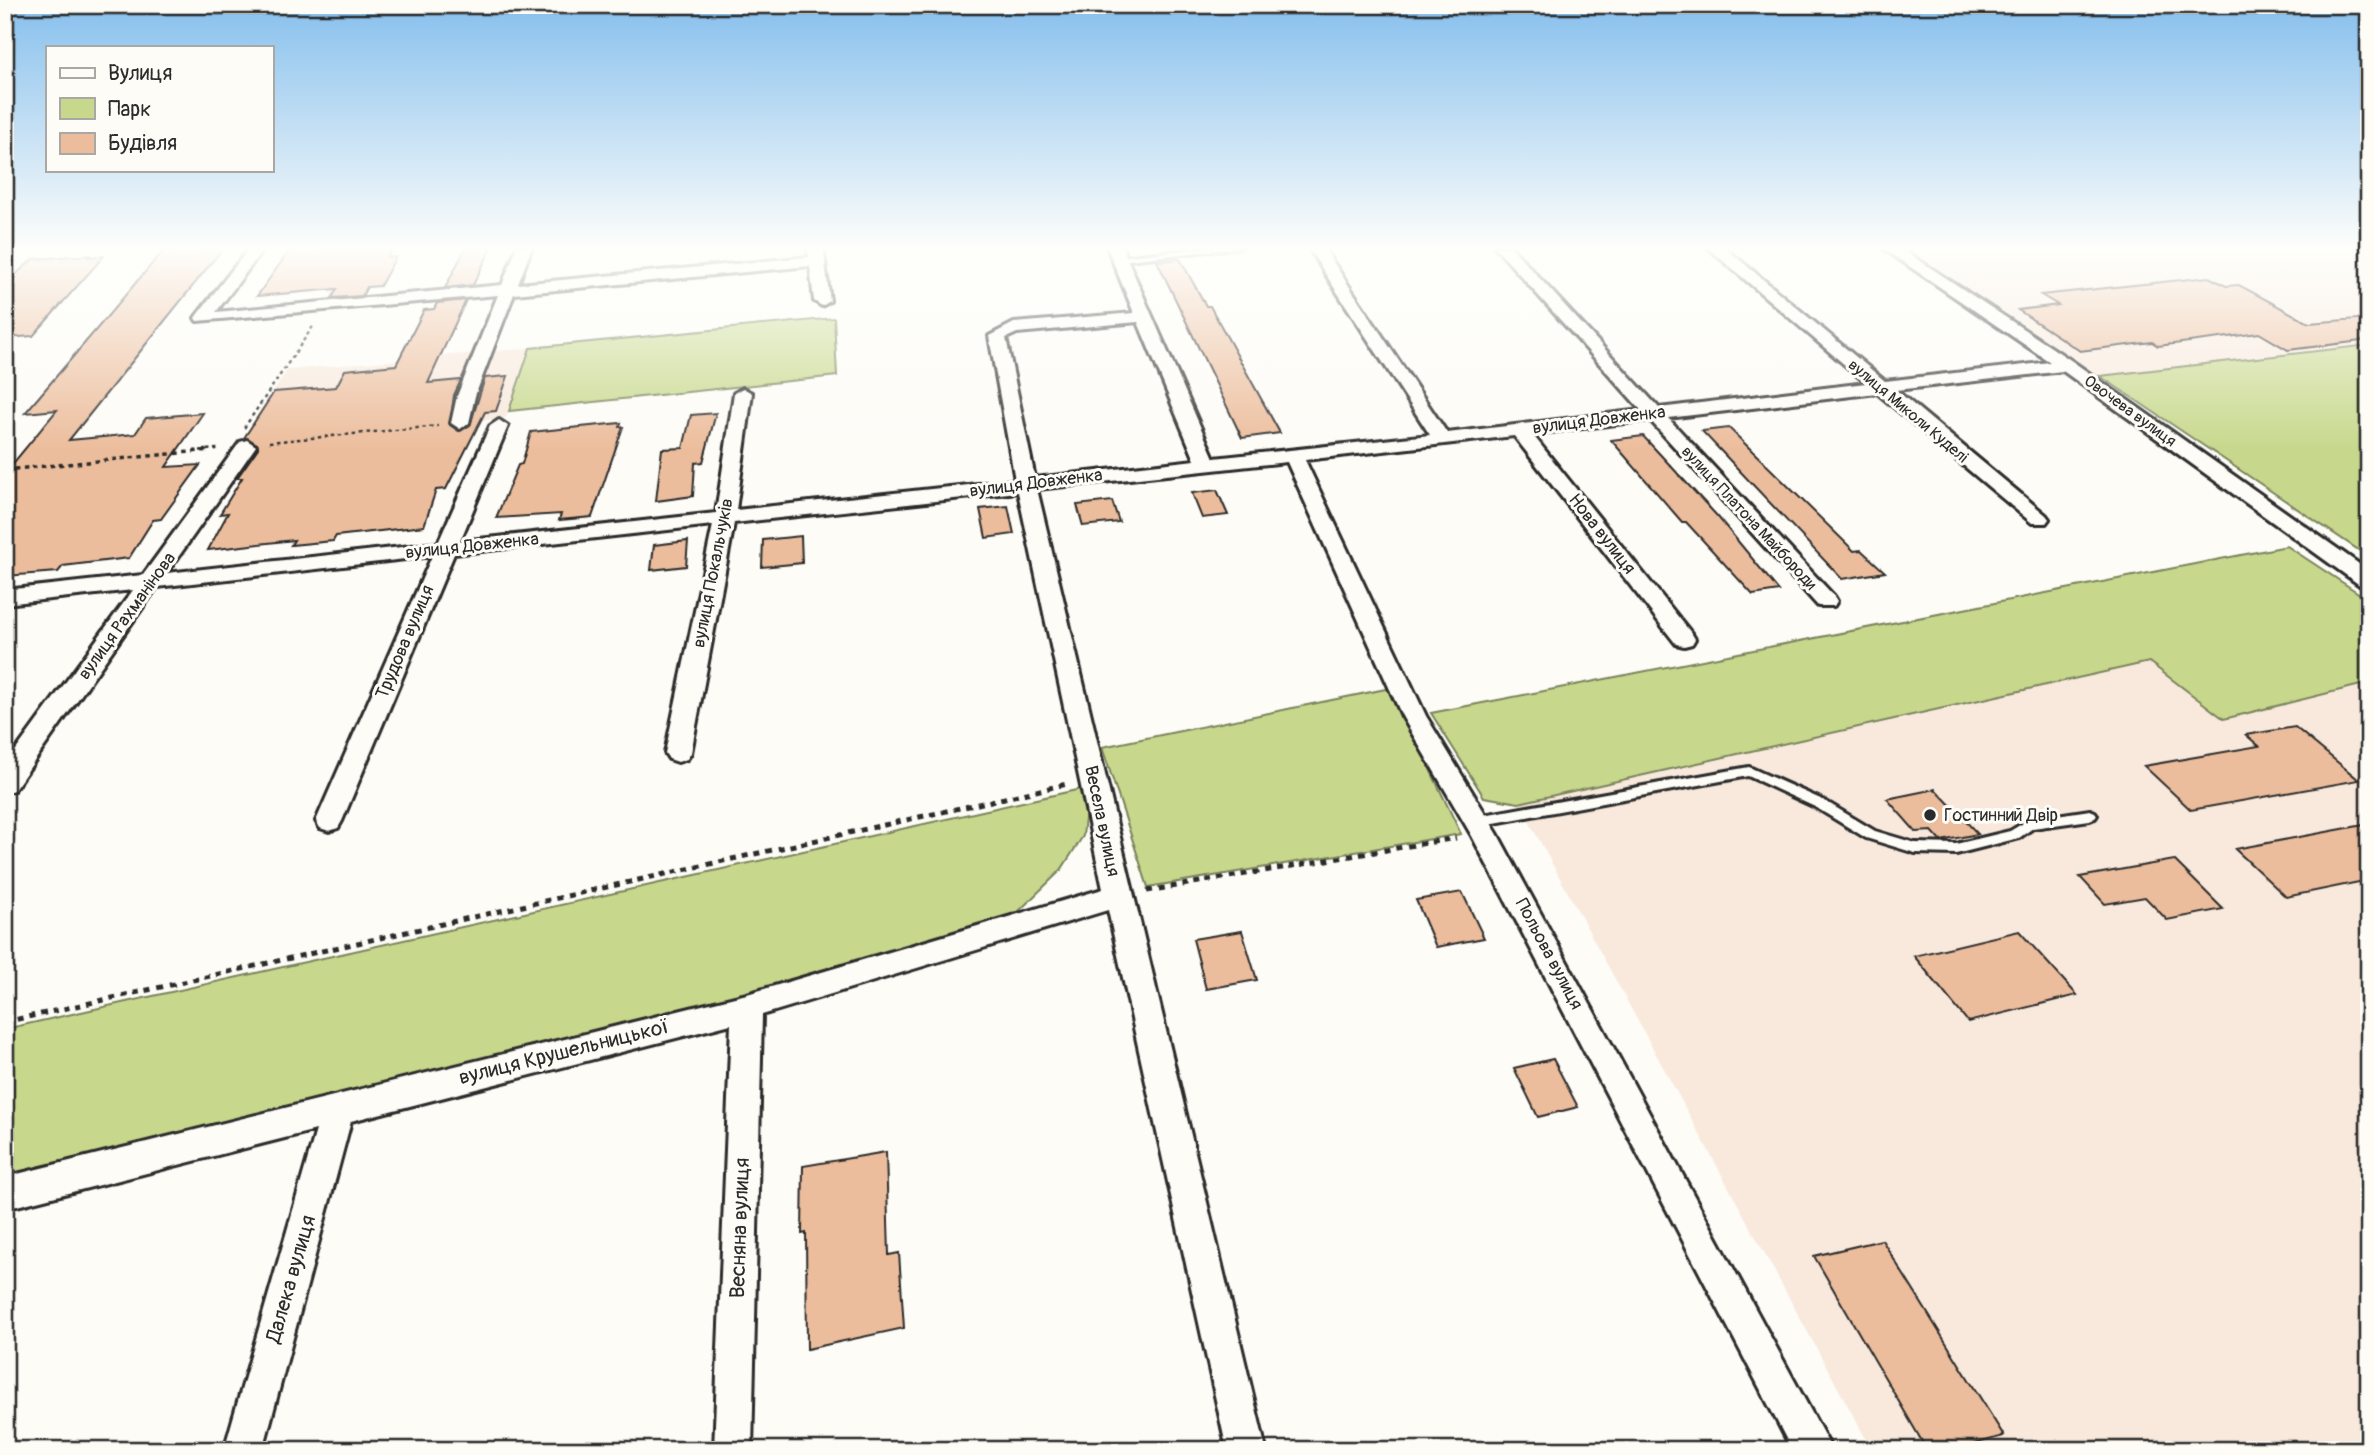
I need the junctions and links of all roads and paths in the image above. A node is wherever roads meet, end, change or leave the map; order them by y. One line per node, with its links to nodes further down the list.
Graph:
1 (205, 315): 2 (street)
2 (238, 315)
3 (321, 315): 18 (path)
4 (498, 315): 14 (street)
5 (1360, 315): 17 (street)
6 (1563, 315): 13 (street, вулиця Платона Майбороди)
7 (1794, 315): 11 (street, вулиця Миколи Куделі)
8 (1990, 315): 10 (street, Овочева вулиця)
9 (1145, 317): 20 (street); 22 (street, Весела вулиця)
10 (2066, 365): 11 (street, вулиця Довженка); 26 (street, Овочева вулиця)
11 (1881, 388): 13 (street, вулиця Довженка); 24 (street, вулиця Миколи Куделі)
12 (743, 393): 23 (street, вулиця Покальчуків)
13 (1652, 413): 16 (street, вулиця Довженка); 29 (street, вулиця Платона Майбороди)
14 (460, 423): 18 (path)
15 (499, 426): 25 (street, Трудова вулиця)
16 (1520, 430): 17 (street, вулиця Довженка); 30 (street, Нова вулиця)
17 (1442, 439): 19 (street, вулиця Довженка)
18 (239, 447): 21 (path); 27 (street, вулиця Рахманінова)
19 (1293, 455): 20 (street, вулиця Довженка); 36 (street, Польова вулиця)
20 (1206, 463): 22 (street, вулиця Довженка)
21 (5, 470)
22 (1026, 484): 23 (street, вулиця Довженка); 32 (street, Весела вулиця)
23 (725, 517): 25 (street, вулиця Довженка); 31 (street, вулиця Покальчуків)
24 (2039, 519)
25 (445, 550): 27 (street, вулиця Довженка); 35 (street, Трудова вулиця)
26 (2369, 581)
27 (152, 582): 28 (street, вулиця Довженка); 33 (street, вулиця Рахманінова)
28 (5, 597)
29 (1826, 601)
30 (1684, 639)
31 (678, 753)
32 (1093, 778): 37 (street, Весела вулиця); 39 (path)
33 (5, 784)
34 (2090, 815): 36 (lane)
35 (329, 821)
36 (1481, 827): 37 (path); 45 (street, Польова вулиця)
37 (1118, 896): 38 (street, вулиця Крушельницької); 44 (street, Весела вулиця)
38 (747, 1007): 40 (street, вулиця Крушельницької); 43 (street, Весняна вулиця)
39 (5, 1022)
40 (338, 1108): 41 (street, вулиця Крушельницької); 42 (street, Далека вулиця)
41 (5, 1194)
42 (243, 1450)
43 (733, 1450)
44 (1247, 1450)
45 (1813, 1450)

